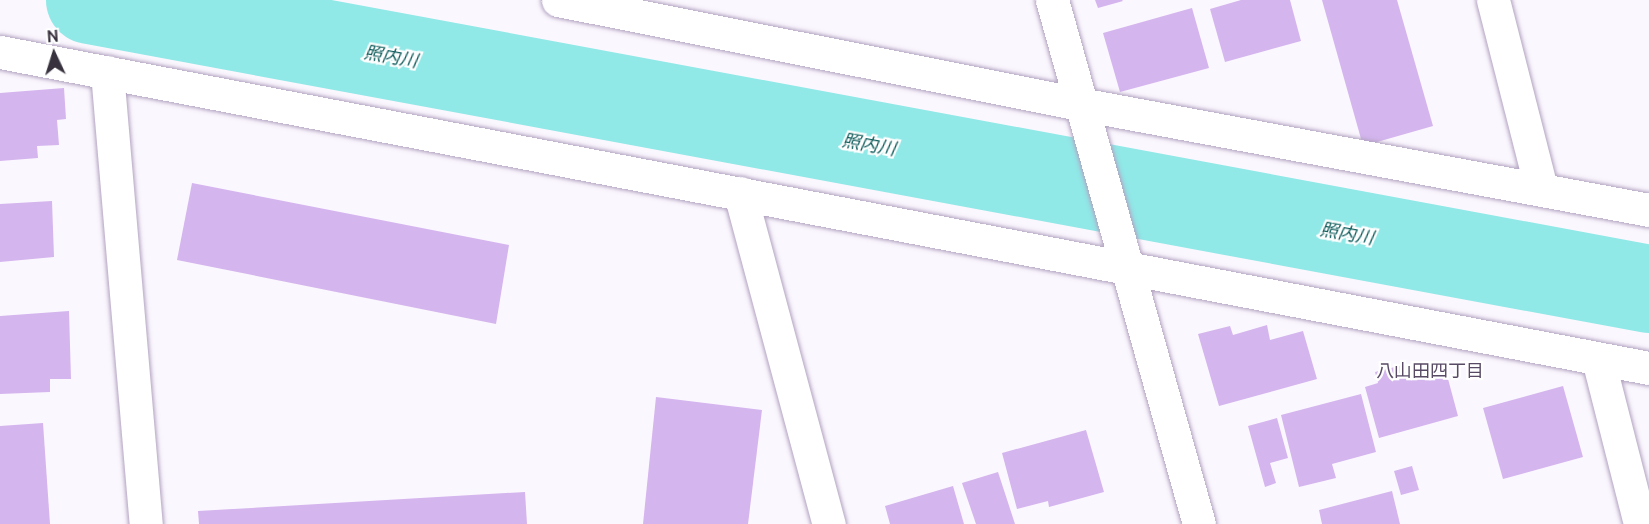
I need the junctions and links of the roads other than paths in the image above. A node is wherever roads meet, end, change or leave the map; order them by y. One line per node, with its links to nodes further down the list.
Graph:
1 (558, 0): 6 (street)
2 (1052, 0): 6 (street)
3 (1493, 0): 7 (street)
4 (0, 52): 5 (street)
5 (107, 72): 8 (street); 13 (street)
6 (1080, 104): 7 (street); 10 (street)
7 (1541, 189): 9 (street)
8 (740, 193): 10 (street); 14 (street)
9 (1649, 210)
10 (1128, 268): 11 (street); 15 (street)
11 (1598, 358): 12 (street); 16 (street)
12 (1649, 368)
13 (146, 524)
14 (829, 524)
15 (1199, 524)
16 (1640, 524)

